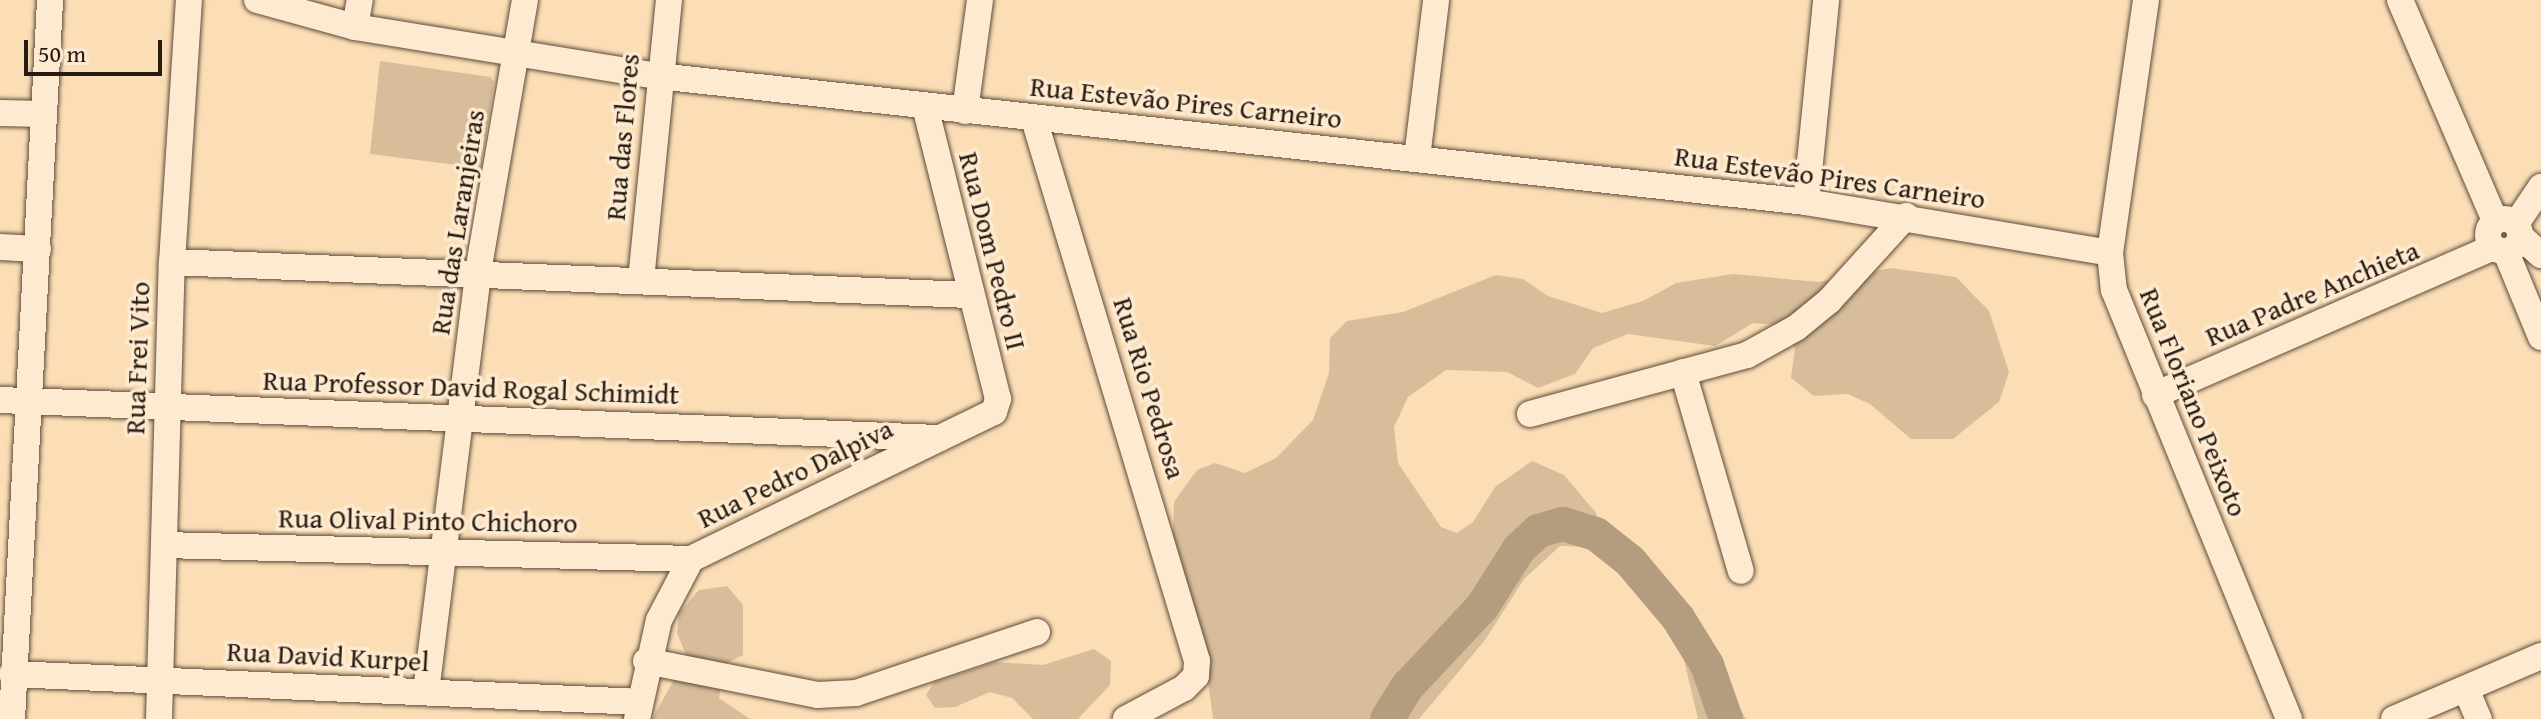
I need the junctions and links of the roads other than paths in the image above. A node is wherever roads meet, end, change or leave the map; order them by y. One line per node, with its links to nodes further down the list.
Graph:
1 (50, 0): 18 (street)
2 (189, 0): 29 (street, Rua Frei Vito)
3 (257, 0): 12 (street, Rua Estevão Pires Carneiro)
4 (360, 0): 12 (street)
5 (525, 0): 13 (street, Rua das Laranjeiras)
6 (669, 0): 14 (street, Rua das Flores)
7 (980, 0): 16 (street, Rua Dom Pedro II)
8 (1436, 0): 20 (street)
9 (1826, 0): 22 (street)
10 (2146, 0): 27 (street, Rua Floriano Peixoto)
11 (2400, 0): 24 (street)
12 (355, 27): 13 (street, Rua Estevão Pires Carneiro)
13 (518, 53): 14 (street, Rua Estevão Pires Carneiro); 30 (street, Rua das Laranjeiras)
14 (658, 76): 15 (street, Rua Estevão Pires Carneiro); 31 (street, Rua das Flores)
15 (925, 106): 16 (street, Rua Estevão Pires Carneiro); 32 (street, Rua Dom Pedro II)
16 (965, 111): 19 (street, Rua Estevão Pires Carneiro)
17 (0, 113): 18 (street)
18 (44, 114): 26 (street)
19 (1034, 119): 20 (street, Rua Estevão Pires Carneiro); 57 (street, Rua Rio Pedrosa)
20 (1417, 158): 22 (street, Rua Estevão Pires Carneiro)
21 (2541, 187): 24 (street)
22 (1806, 202): 23 (street, Rua Estevão Pires Carneiro)
23 (1906, 216): 27 (street, Rua Estevão Pires Carneiro); 34 (street)
24 (2506, 236): 28 (street); 33 (street); 35 (street, Rua Padre Anchieta)
25 (0, 247): 26 (street)
26 (38, 249): 37 (street)
27 (2110, 253): 35 (street, Rua Floriano Peixoto)
28 (2541, 255)
29 (172, 262): 30 (street); 38 (street, Rua Frei Vito)
30 (478, 272): 31 (street); 41 (street, Rua das Laranjeiras)
31 (641, 280): 32 (street)
32 (969, 295): 39 (street, Rua Dom Pedro II)
33 (2541, 337)
34 (1683, 372): 40 (street); 46 (street)
35 (2155, 395): 58 (street, Rua Floriano Peixoto)
36 (0, 400): 37 (street, Rua Professor David Rogal Schimidt)
37 (31, 400): 38 (street, Rua Professor David Rogal Schimidt); 50 (street)
38 (168, 408): 41 (street, Rua Professor David Rogal Schimidt); 43 (street, Rua Frei Vito)
39 (994, 412): 42 (street, Rua Pedro Dalpiva)
40 (1530, 414)
41 (461, 417): 42 (street, Rua Professor David Rogal Schimidt); 44 (street, Rua das Laranjeiras)
42 (939, 438): 45 (street, Rua Pedro Dalpiva)
43 (164, 545): 44 (street, Rua Olival Pinto Chichoro); 51 (street, Rua Frei Vito)
44 (444, 551): 45 (street, Rua Olival Pinto Chichoro); 53 (street, Rua das Laranjeiras)
45 (691, 559): 49 (street, Rua Pedro Dalpiva)
46 (1741, 571)
47 (1037, 632): 49 (street)
48 (2541, 656): 52 (street)
49 (646, 661): 54 (street, Rua Pedro Dalpiva)
50 (12, 674): 51 (street, Rua David Kurpel); 55 (street)
51 (160, 681): 53 (street, Rua David Kurpel); 56 (street, Rua Frei Vito)
52 (2466, 689): 59 (street); 60 (street)
53 (426, 692): 54 (street, Rua David Kurpel)
54 (638, 711)
55 (12, 719)
56 (159, 719)
57 (1126, 719)
58 (2289, 719)
59 (2394, 719)
60 (2479, 719)

